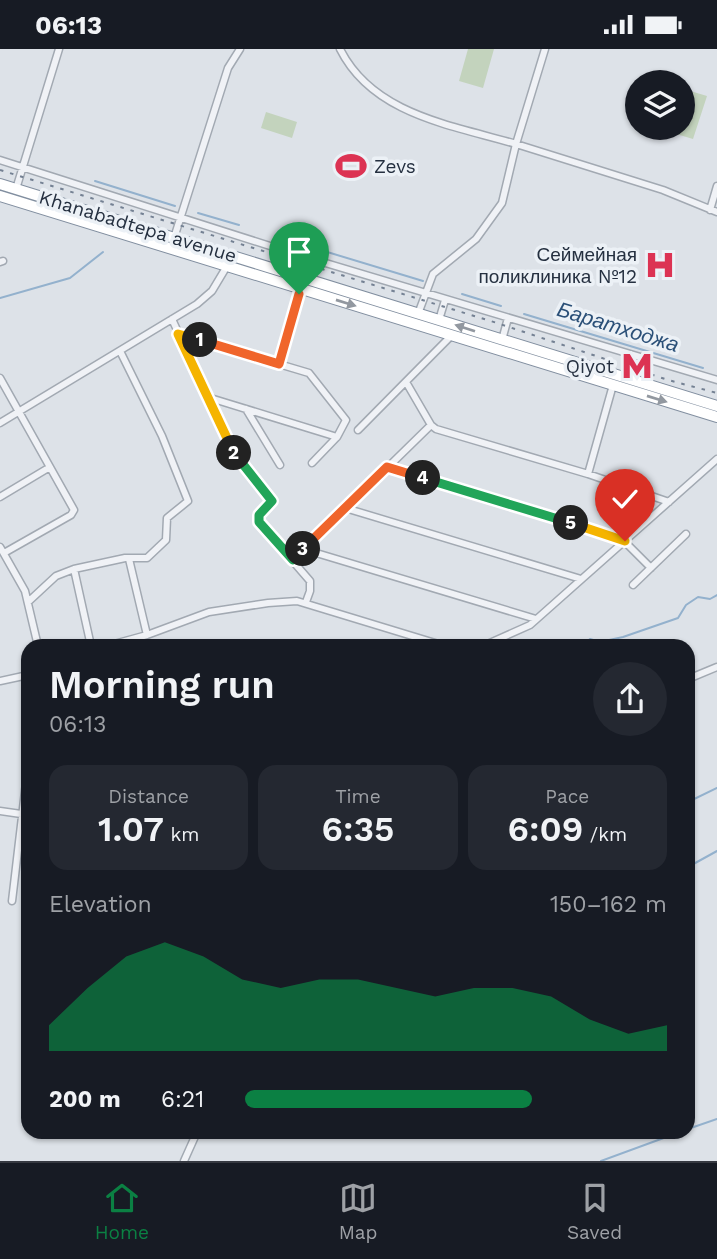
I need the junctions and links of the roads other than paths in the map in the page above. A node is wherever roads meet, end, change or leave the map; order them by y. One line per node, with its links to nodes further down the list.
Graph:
1 (59, 49): 7 (street)
2 (240, 49): 14 (street)
3 (340, 49): 5 (street)
4 (545, 49): 5 (street)
5 (516, 143): 13 (street); 18 (street)
6 (0, 160): 7 (street)
7 (22, 167): 10 (street); 14 (street)
8 (0, 184): 10 (highway, Khanabadtepa avenue)
9 (717, 186): 13 (street)
10 (16, 189): 12 (highway, Khanabadtepa avenue)
11 (0, 196): 12 (highway, Khanabadtepa avenue)
12 (56, 207): 15 (highway, Khanabadtepa avenue); 16 (highway, Khanabadtepa avenue)
13 (713, 211)
14 (180, 217): 15 (street); 18 (street)
15 (174, 238): 20 (highway, Khanabadtepa avenue)
16 (227, 266): 17 (highway, Khanabadtepa avenue); 22 (street)
17 (300, 288): 25 (highway, Khanabadtepa avenue, one-way to 25); 29 (street)
18 (424, 293): 19 (street); 20 (street)
19 (445, 300): 21 (street); 23 (street)
20 (418, 314): 23 (highway, Khanabadtepa avenue)
21 (508, 318): 26 (street); 31 (street)
22 (172, 319): 24 (street); 27 (street)
23 (439, 320): 26 (highway, Khanabadtepa avenue, one-way to 23)
24 (178, 334): 29 (street); 34 (street)
25 (452, 335): 28 (highway, Khanabadtepa avenue); 32 (street)
26 (502, 340): 28 (highway, Khanabadtepa avenue)
27 (120, 351): 37 (street); 56 (street)
28 (547, 360): 33 (highway, Khanabadtepa avenue); 35 (highway, Khanabadtepa avenue)
29 (279, 364): 42 (street)
30 (0, 378): 37 (street)
31 (717, 380)
32 (406, 382): 40 (street); 41 (street)
33 (613, 386): 38 (highway, Khanabadtepa avenue, one-way to 38); 48 (street)
34 (207, 397): 36 (street); 57 (street)
35 (717, 406)
36 (247, 409): 42 (street); 45 (street)
37 (19, 412): 39 (street); 46 (street)
38 (717, 417)
39 (0, 423)
40 (431, 425): 47 (street); 48 (street)
41 (358, 430)
42 (337, 437): 44 (street)
43 (717, 459): 50 (street)
44 (312, 463)
45 (280, 464)
46 (50, 467): 49 (street); 55 (street)
47 (387, 467): 51 (street); 53 (street)
48 (588, 474): 50 (street)
49 (0, 497)
50 (669, 502): 53 (street)
51 (345, 508): 54 (street); 60 (street)
52 (685, 534): 58 (street)
53 (625, 541): 58 (street); 60 (street)
54 (303, 549): 57 (street); 64 (street)
55 (2, 550): 62 (street)
56 (130, 559): 59 (street); 65 (street)
57 (293, 560): 63 (street)
58 (651, 568): 61 (street)
59 (75, 569): 62 (street); 67 (street)
60 (580, 579): 64 (street)
61 (633, 585)
62 (28, 602): 66 (street)
63 (306, 602): 65 (street); 69 (street)
64 (536, 619): 70 (street)
65 (147, 635): 68 (street)
66 (36, 639)
67 (90, 639)
68 (132, 639)
69 (423, 639)
70 (499, 639)
71 (717, 667): 73 (street)
72 (21, 676): 74 (street)
73 (695, 676)
74 (0, 681)
75 (0, 811): 76 (street)
76 (21, 814)
77 (21, 841): 78 (street)
78 (12, 901)
79 (194, 1139): 80 (street)
80 (184, 1161)

